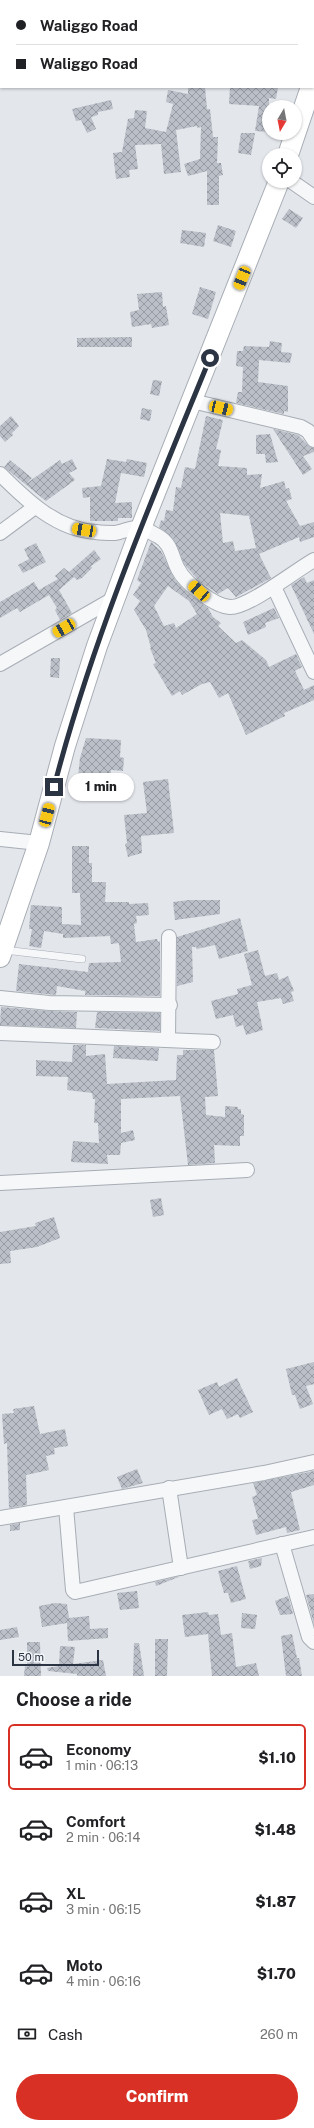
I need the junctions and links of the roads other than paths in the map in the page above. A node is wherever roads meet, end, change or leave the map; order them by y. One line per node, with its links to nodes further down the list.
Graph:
1 (311, 88): 2 (street)
2 (290, 148)
3 (277, 188): 6 (street)
4 (301, 188): 5 (street)
5 (314, 197)
6 (192, 401): 7 (street); 10 (street)
7 (314, 440)
8 (0, 474): 9 (street)
9 (35, 506): 10 (street); 11 (street)
10 (141, 528): 13 (street); 14 (street)
11 (0, 533)
12 (314, 560): 13 (street)
13 (274, 587): 16 (street)
14 (115, 598): 15 (street); 18 (street)
15 (0, 664)
16 (314, 672)
17 (0, 839): 18 (street)
18 (39, 843): 20 (street)
19 (169, 937): 23 (street)
20 (1, 954): 21 (lane)
21 (82, 959)
22 (0, 998): 23 (street)
23 (170, 1006): 25 (street)
24 (0, 1032): 25 (street)
25 (168, 1040): 26 (street)
26 (213, 1042)
27 (247, 1170): 28 (street)
28 (0, 1183)
29 (314, 1462): 30 (street)
30 (169, 1488): 31 (street); 35 (street)
31 (66, 1507): 32 (street); 35 (street)
32 (0, 1518)
33 (314, 1537): 34 (street)
34 (282, 1544): 35 (street); 36 (street)
35 (181, 1568)
36 (314, 1642)

